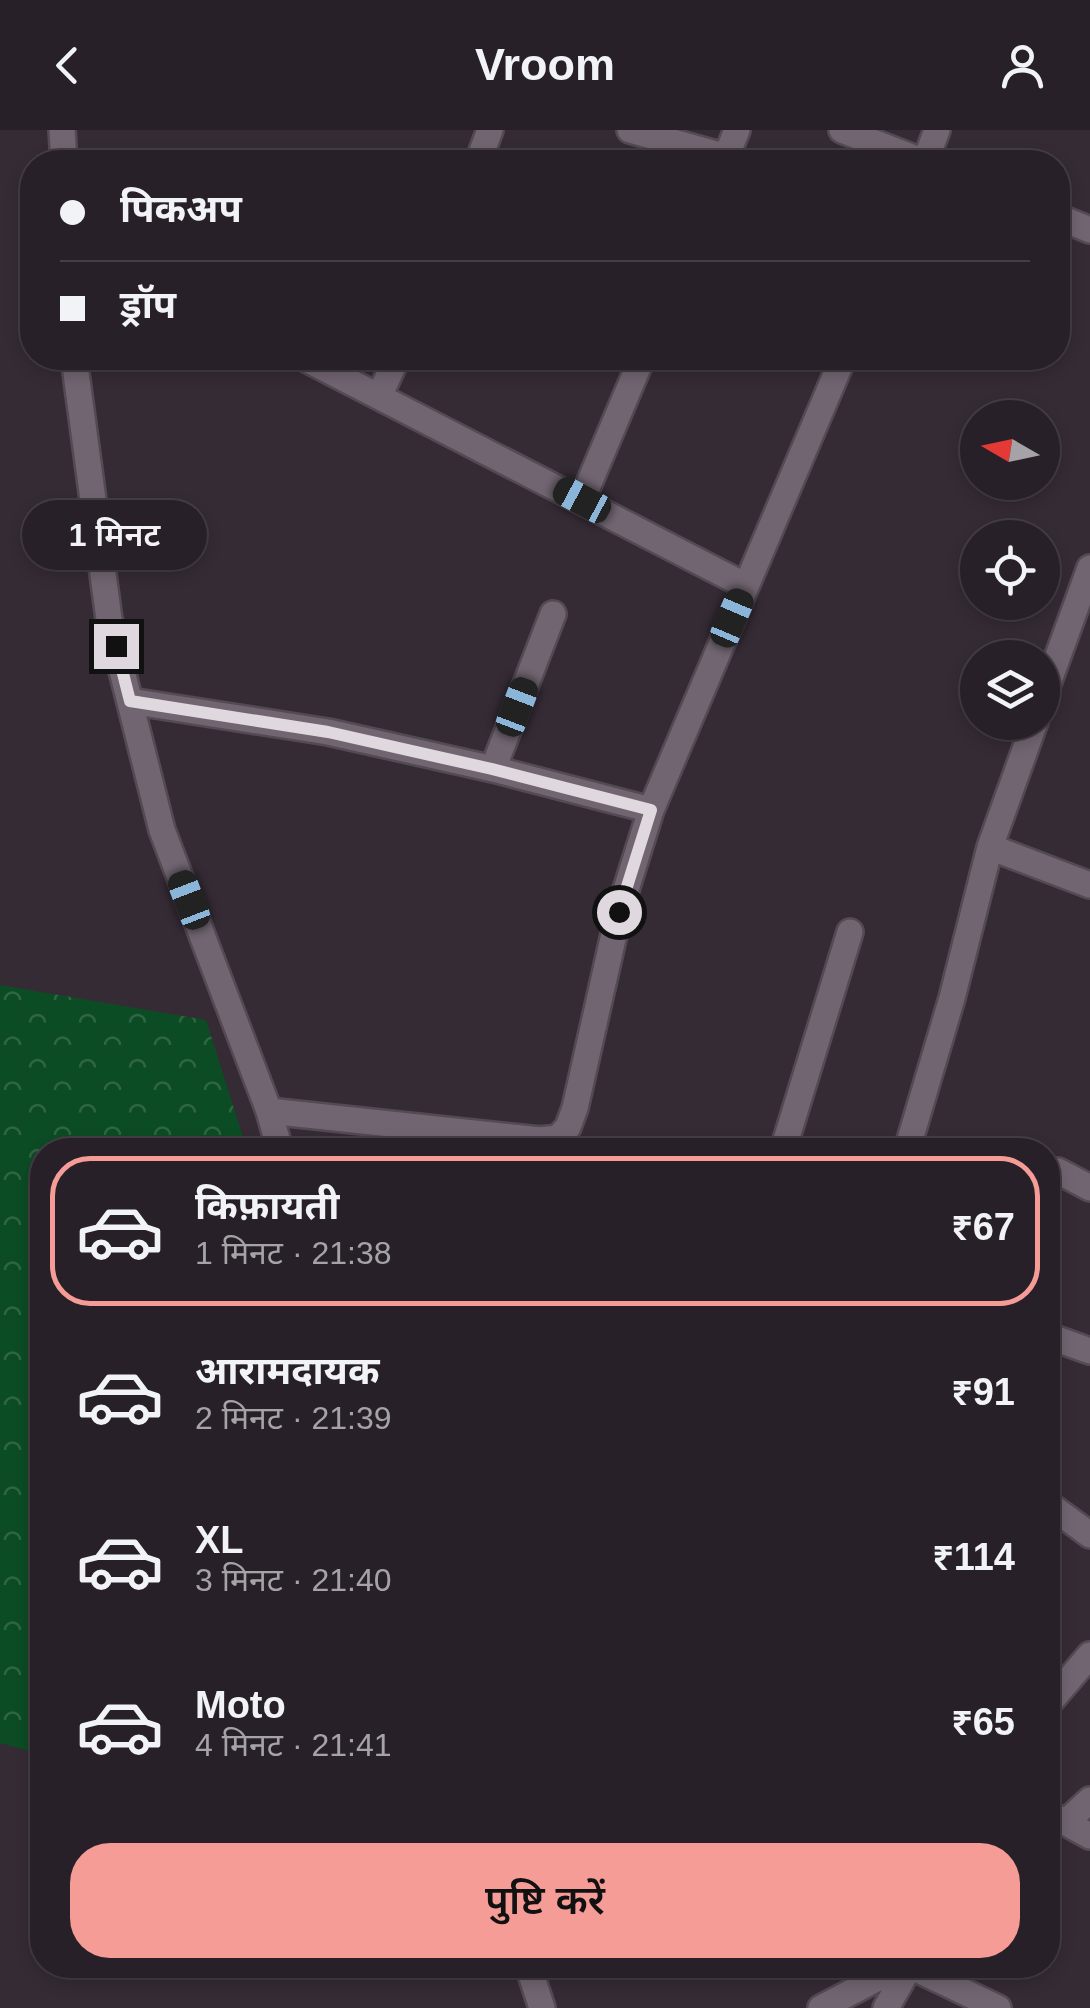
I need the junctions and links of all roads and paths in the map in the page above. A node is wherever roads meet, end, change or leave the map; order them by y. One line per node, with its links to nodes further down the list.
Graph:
1 (630, 130): 3 (street)
2 (842, 130): 4 (street)
3 (694, 150)
4 (894, 150)
5 (76, 370): 16 (street)
6 (329, 370): 10 (street)
7 (391, 370): 10 (street)
8 (637, 370): 11 (street)
9 (838, 370): 13 (street)
10 (380, 394): 11 (street)
11 (582, 500): 13 (street)
12 (1090, 568): 15 (street)
13 (746, 586): 19 (street)
14 (553, 614): 18 (street)
15 (1060, 650)
16 (130, 701): 18 (street); 23 (street)
17 (1028, 740): 20 (street)
18 (492, 769): 19 (street)
19 (651, 810): 26 (street)
20 (990, 847): 21 (street); 28 (street)
21 (1090, 885)
22 (850, 932): 27 (street)
23 (269, 1111): 24 (street); 25 (street)
24 (277, 1138)
25 (521, 1138)
26 (558, 1138)
27 (787, 1138)
28 (910, 1138)
29 (1060, 1171): 30 (street)
30 (1090, 1188)
31 (1060, 1340): 32 (street)
32 (1090, 1351)
33 (1060, 1513): 34 (street)
34 (1090, 1535)
35 (1090, 1655): 36 (street)
36 (1060, 1690)
37 (1090, 1800): 38 (street)
38 (1060, 1816)
39 (1060, 1820): 40 (street)
40 (1090, 1836)
41 (532, 1978): 45 (street)
42 (878, 1978): 46 (street)
43 (903, 1978): 47 (street)
44 (935, 1978): 48 (street)
45 (541, 2007)
46 (821, 2008)
47 (886, 2008)
48 (998, 2008)

